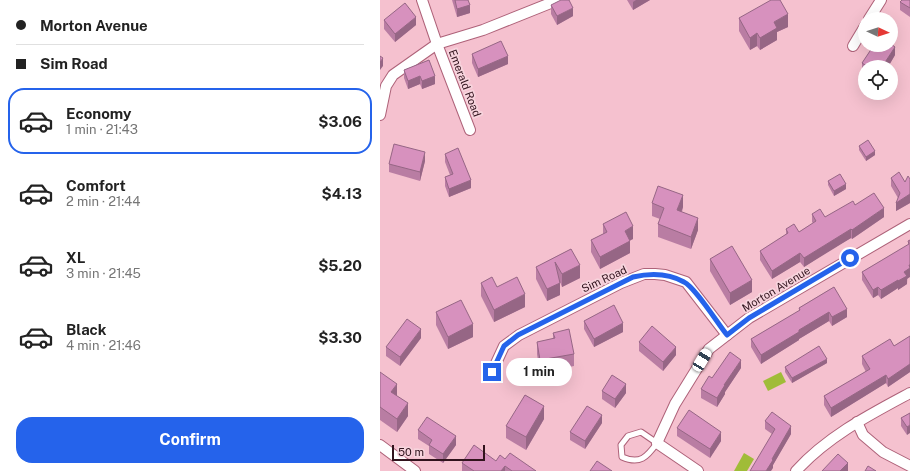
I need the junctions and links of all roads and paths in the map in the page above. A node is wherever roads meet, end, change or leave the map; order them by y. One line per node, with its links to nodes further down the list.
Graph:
1 (422, 0): 6 (street, Emerald Road)
2 (558, 0): 6 (street)
3 (881, 0): 4 (street)
4 (874, 12)
5 (858, 38): 7 (street)
6 (437, 44): 8 (street); 9 (street, Emerald Road)
7 (853, 46)
8 (380, 115)
9 (470, 130)
10 (910, 224): 11 (street, Morton Avenue)
11 (727, 335): 12 (street, Sim Road); 15 (street, Morton Avenue)
12 (492, 372)
13 (910, 393): 14 (street)
14 (857, 422): 17 (street); 20 (street)
15 (657, 443): 15 (lane); 19 (street)
16 (380, 445): 18 (street)
17 (910, 466)
18 (415, 471)
19 (698, 471)
20 (796, 471)

